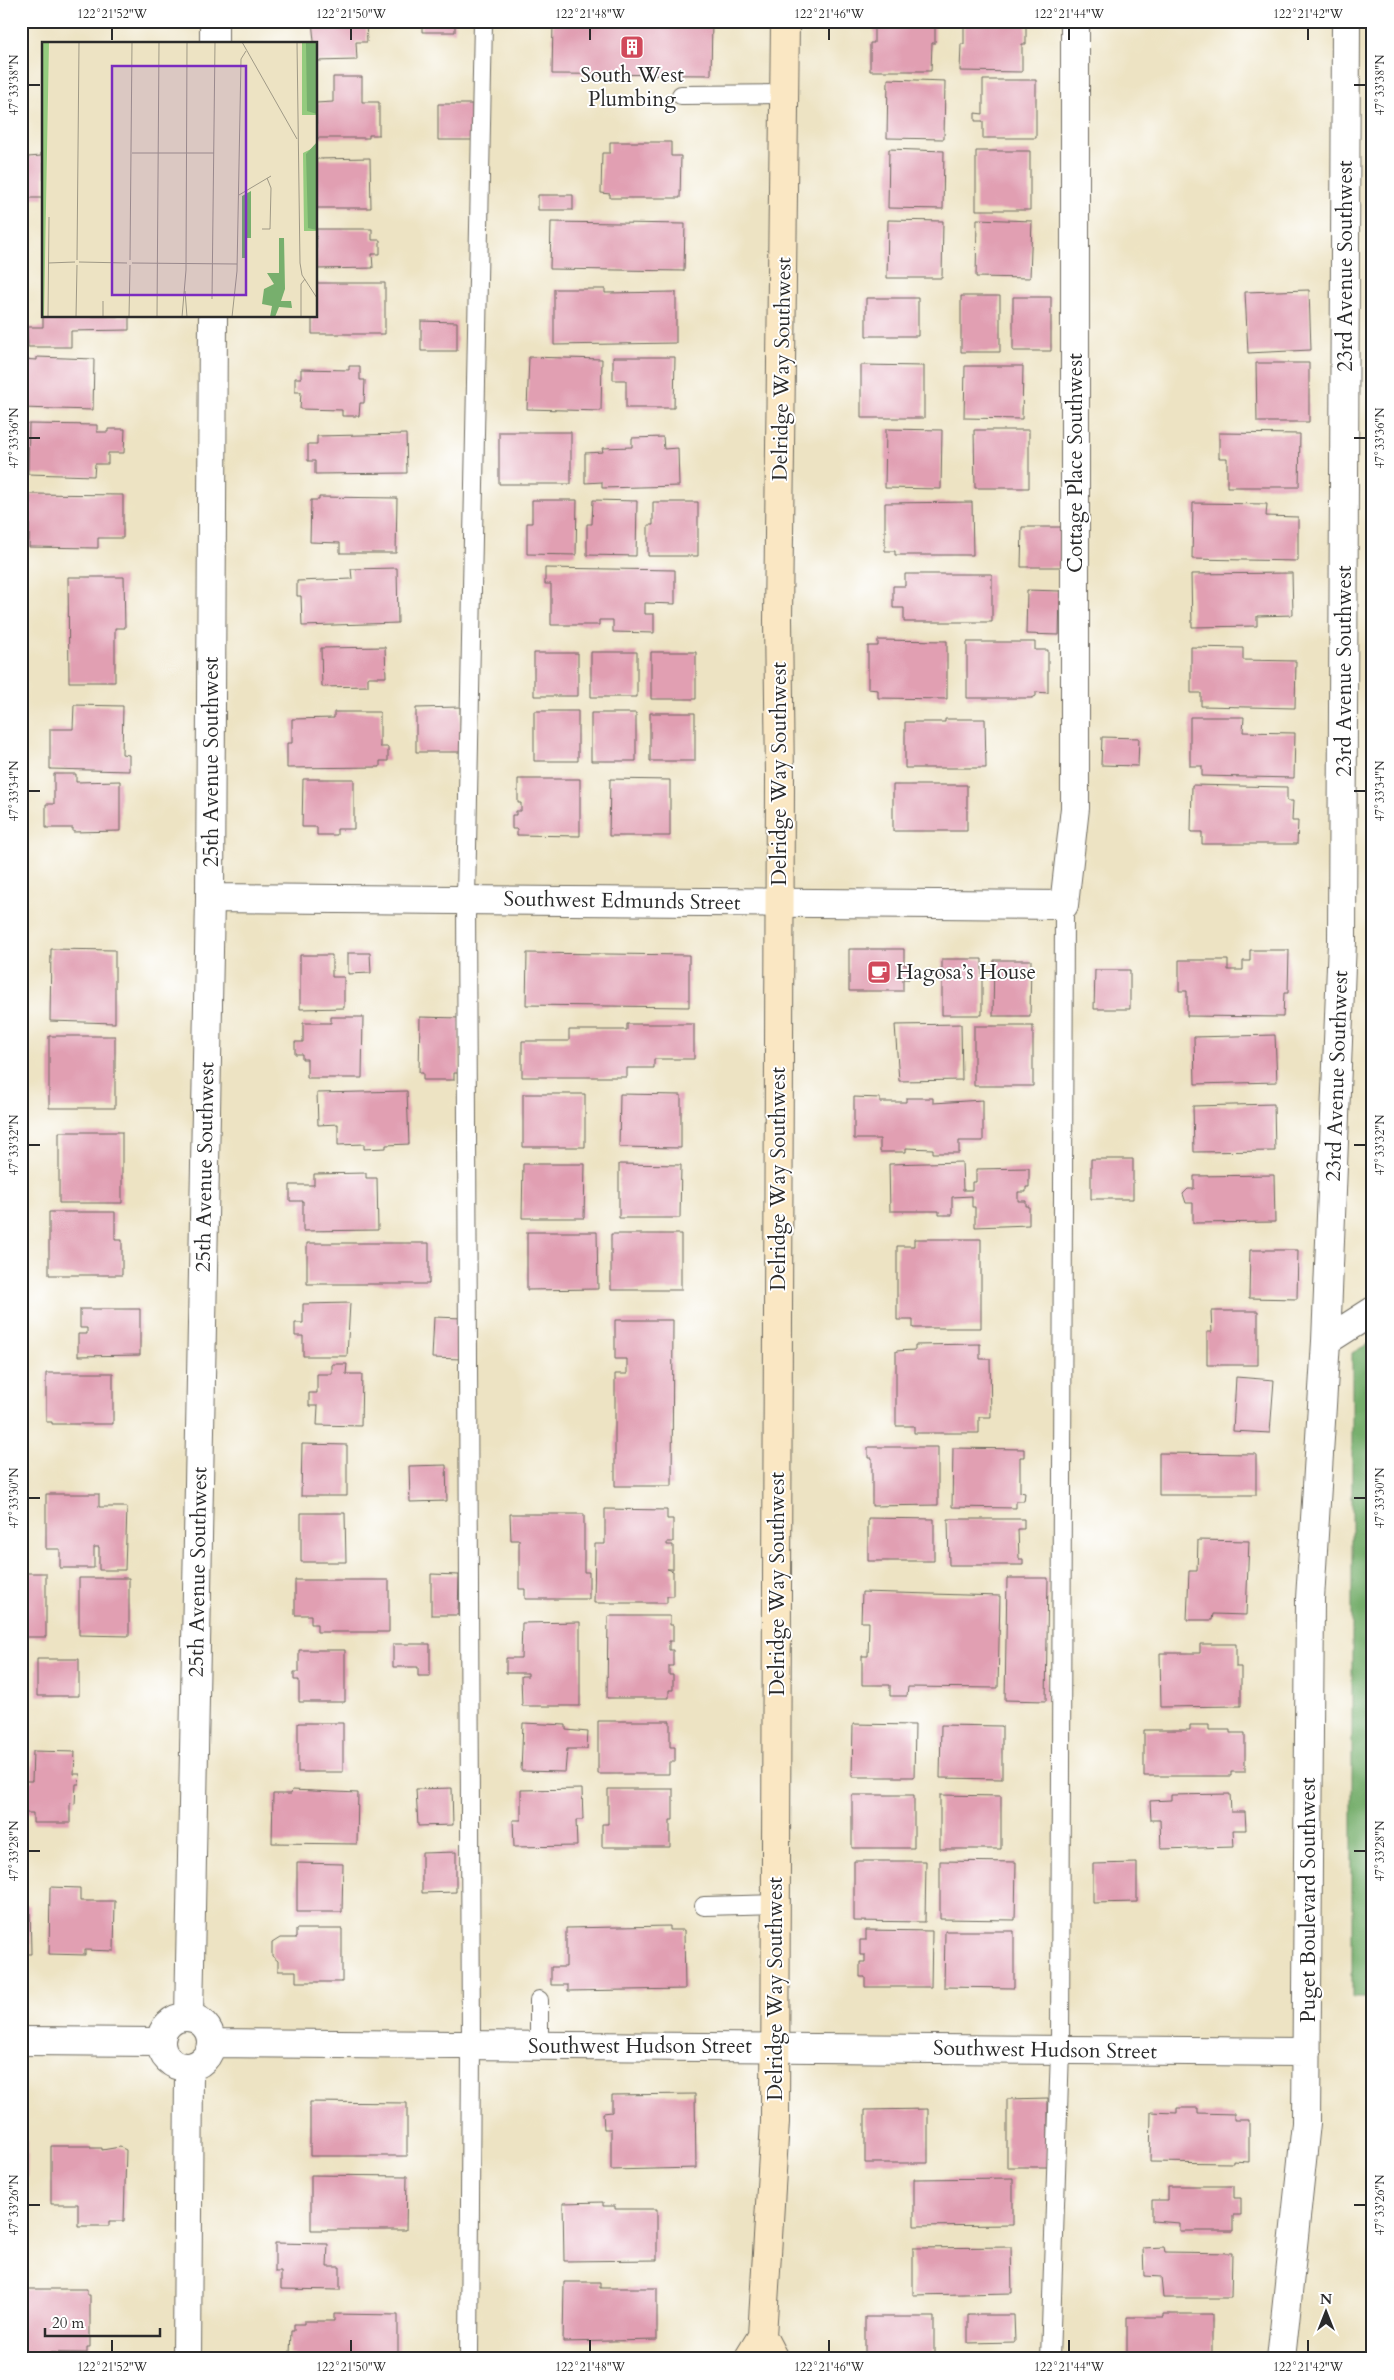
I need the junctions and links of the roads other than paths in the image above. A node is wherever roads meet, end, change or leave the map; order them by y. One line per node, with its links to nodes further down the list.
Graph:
1 (214, 21): 6 (street)
2 (483, 21): 11 (lane)
3 (785, 21): 7 (main road, Delridge Way Southwest)
4 (1075, 21): 13 (street, Cottage Place Southwest)
5 (1346, 21): 15 (street, 23rd Avenue Southwest)
6 (214, 42)
7 (785, 94): 8 (lane); 12 (main road, Delridge Way Southwest)
8 (681, 95)
9 (213, 318): 10 (street, 25th Avenue Southwest)
10 (210, 898): 11 (street, Southwest Edmunds Street); 20 (street, 25th Avenue Southwest)
11 (466, 898): 12 (street, Southwest Edmunds Street); 24 (lane)
12 (779, 902): 13 (street, Southwest Edmunds Street); 17 (main road, Delridge Way Southwest)
13 (1064, 905): 27 (lane)
14 (1373, 1312): 15 (street)
15 (1326, 1341): 16 (street, 23rd Avenue Southwest)
16 (1321, 1441): 28 (street, Puget Boulevard Southwest)
17 (776, 1904): 18 (lane); 26 (main road, Delridge Way Southwest)
18 (704, 1906)
19 (539, 2000): 25 (lane)
20 (189, 2017): 22 (street); 23 (street)
21 (21, 2041): 22 (street)
22 (161, 2042): 29 (street)
23 (212, 2043): 24 (street, Southwest Hudson Street); 29 (street)
24 (471, 2045): 25 (street, Southwest Hudson Street); 32 (lane)
25 (539, 2046): 26 (street, Southwest Hudson Street)
26 (776, 2047): 27 (street, Southwest Hudson Street); 30 (main road, Delridge Way Southwest)
27 (1060, 2050): 28 (street, Southwest Hudson Street); 33 (lane)
28 (1307, 2052): 34 (street, Puget Boulevard Southwest)
29 (189, 2068): 31 (street)
30 (761, 2351)
31 (187, 2359)
32 (469, 2359)
33 (1050, 2359)
34 (1281, 2359)

